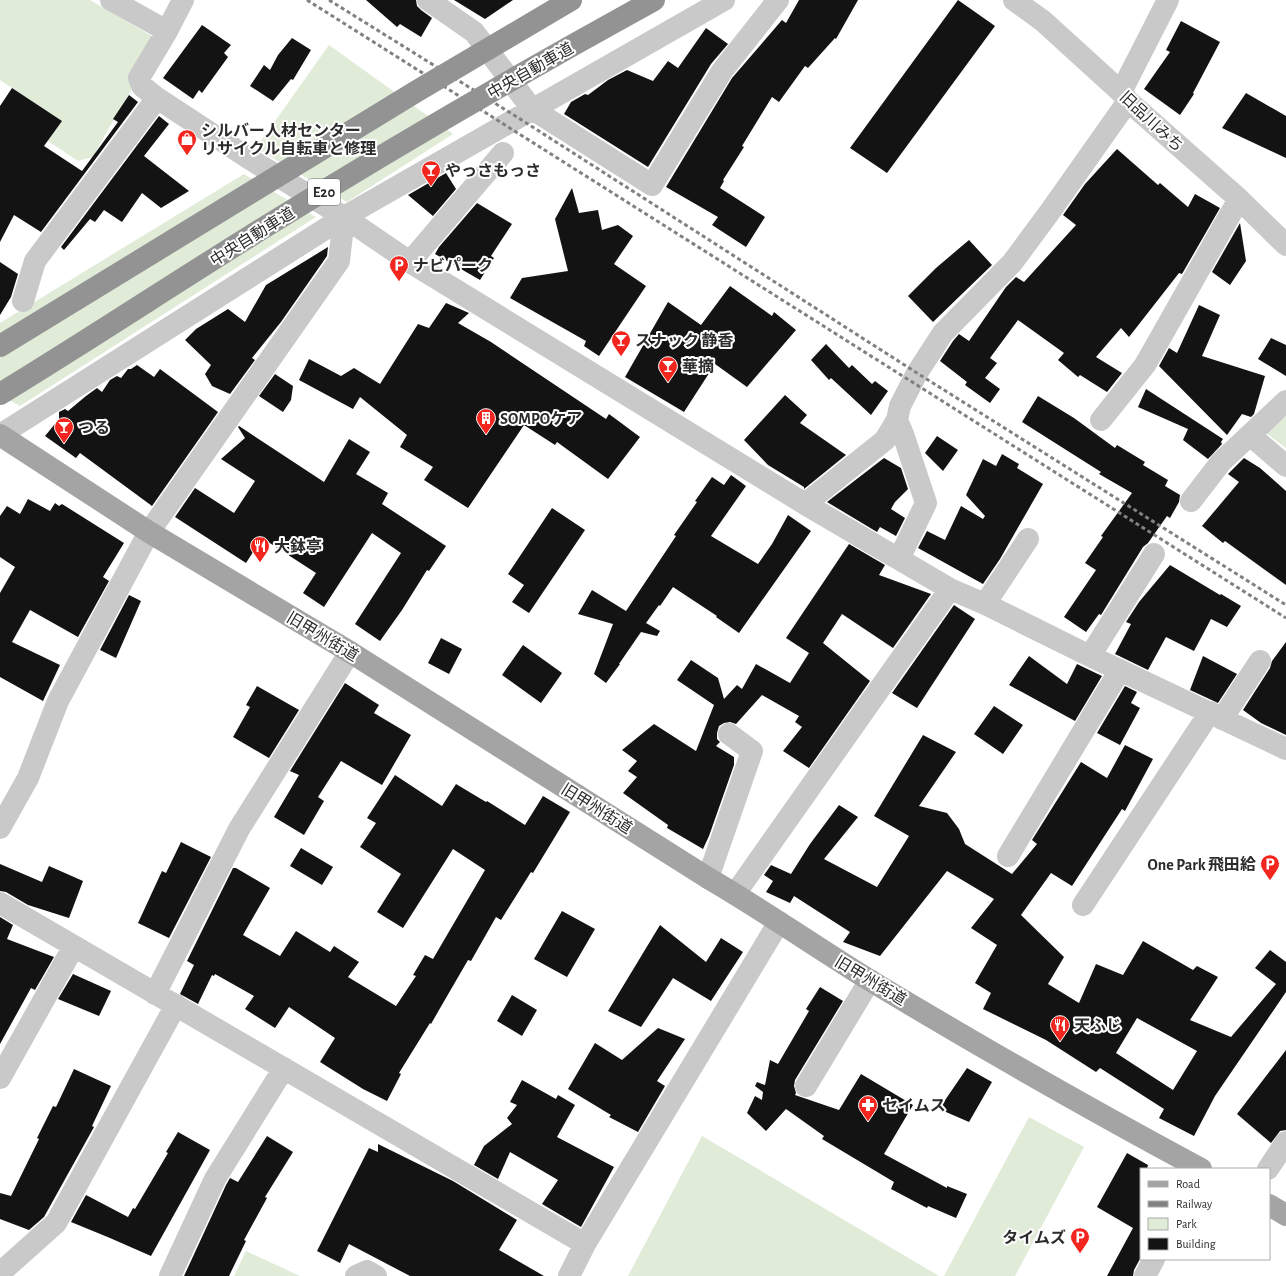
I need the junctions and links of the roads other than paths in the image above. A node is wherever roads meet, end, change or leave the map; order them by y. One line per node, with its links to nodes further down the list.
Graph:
1 (111, 0): 10 (street)
2 (183, 0): 10 (street)
3 (428, 0): 13 (street)
4 (571, 0): 20 (highway, E20, bridge)
5 (654, 0): 21 (highway, 中央自動車道 / E20, bridge)
6 (724, 0): 13 (street)
7 (778, 0): 13 (street)
8 (1014, 0): 11 (street, 旧品川みち)
9 (1168, 0): 11 (street)
10 (167, 31): 12 (street)
11 (1125, 96): 15 (street, 旧品川みち); 23 (street)
12 (157, 98): 16 (street); 19 (street)
13 (532, 109): 16 (street)
14 (503, 153): 18 (street)
15 (1239, 199): 17 (street, 旧品川みち); 24 (street)
16 (344, 217): 18 (street); 25 (street); 30 (street)
17 (1286, 245)
18 (410, 262): 29 (street)
19 (23, 301)
20 (0, 346)
21 (0, 394)
22 (1286, 401): 26 (street)
23 (896, 420): 29 (street); 33 (street)
24 (1101, 420)
25 (0, 435): 30 (main road, 旧甲州街道)
26 (1250, 435): 27 (street); 28 (street)
27 (1286, 466)
28 (1191, 501)
29 (805, 504): 33 (street)
30 (149, 532): 36 (main road, 旧甲州街道); 43 (street)
31 (1028, 539): 35 (street)
32 (1154, 554): 37 (street)
33 (898, 558): 34 (street)
34 (950, 589): 35 (street); 46 (street)
35 (985, 604): 37 (street)
36 (350, 652): 45 (main road, 旧甲州街道); 52 (street)
37 (1090, 656): 39 (street)
38 (1260, 661): 40 (street)
39 (1120, 670): 40 (street); 44 (street)
40 (1216, 715): 42 (street); 48 (street)
41 (729, 734): 45 (street)
42 (1286, 749)
43 (0, 828)
44 (1008, 856)
45 (708, 878): 46 (main road, 旧甲州街道)
46 (735, 894): 49 (main road, 旧甲州街道)
47 (0, 903): 50 (street)
48 (1083, 905)
49 (779, 922): 51 (main road, 旧甲州街道); 62 (street)
50 (74, 946): 52 (street); 55 (street)
51 (870, 980): 56 (street); 58 (main road, 旧甲州街道)
52 (155, 994): 53 (street)
53 (176, 1005): 54 (street); 64 (street)
54 (284, 1068): 62 (street); 65 (street)
55 (0, 1078)
56 (806, 1086)
57 (1286, 1142): 59 (street)
58 (1199, 1168)
59 (1269, 1168)
60 (1270, 1205): 61 (main road)
61 (1286, 1214)
62 (584, 1244): 68 (street)
63 (1153, 1260): 69 (street)
64 (0, 1273)
65 (170, 1276)
66 (356, 1276): 67 (street)
67 (376, 1276)
68 (569, 1276)
69 (1145, 1276)

